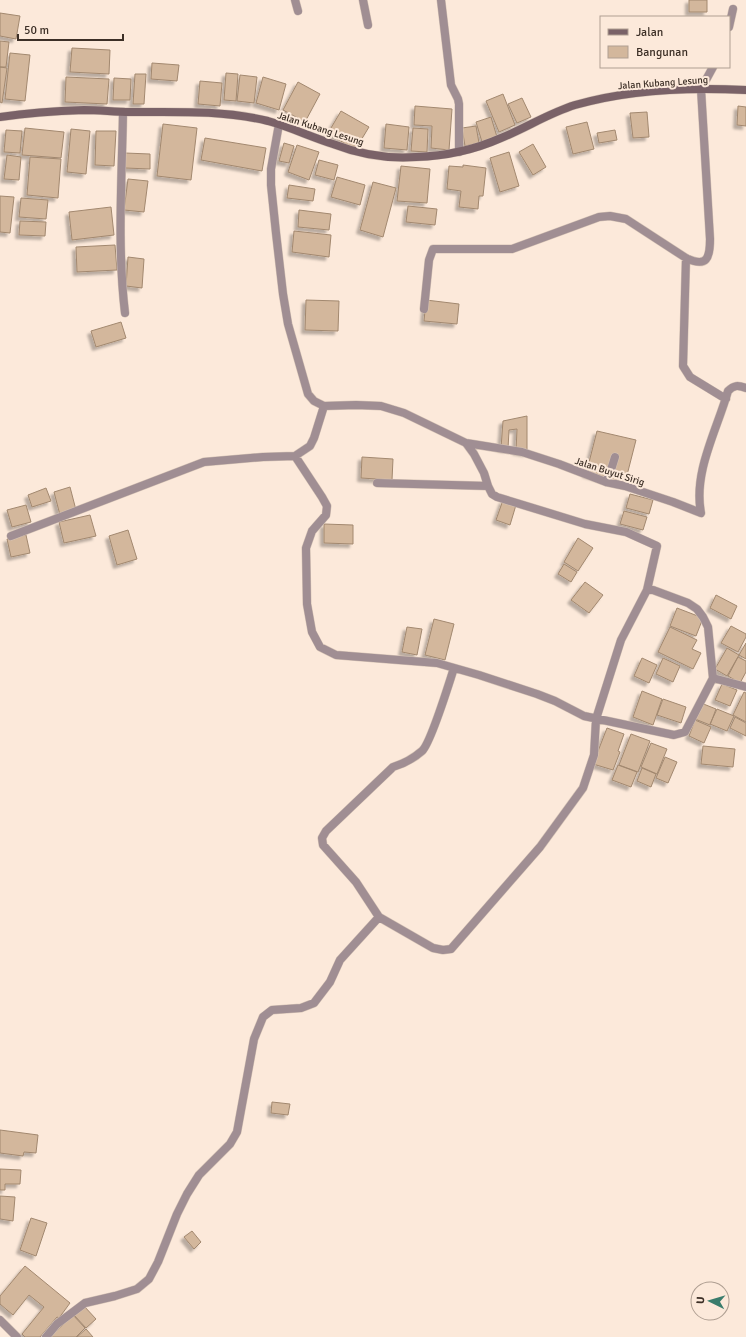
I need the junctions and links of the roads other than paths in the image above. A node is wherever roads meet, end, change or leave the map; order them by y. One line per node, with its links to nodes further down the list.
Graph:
1 (296, 0): 5 (street)
2 (363, 0): 7 (street)
3 (441, 0): 14 (street)
4 (733, 10): 6 (street)
5 (298, 11)
6 (730, 23)
7 (368, 25)
8 (712, 68): 9 (street)
9 (701, 89): 10 (street, Jalan Kubang Lesung); 14 (street, Jalan Kubang Lesung); 15 (street)
10 (746, 90)
11 (123, 112): 12 (street, Jalan Kubang Lesung); 13 (street, Jalan Kubang Lesung); 17 (street)
12 (0, 117)
13 (279, 124): 14 (street, Jalan Kubang Lesung); 20 (street)
14 (459, 152)
15 (686, 258): 16 (street); 19 (street)
16 (424, 309)
17 (125, 313)
18 (746, 388): 19 (street)
19 (726, 398): 24 (street, Jalan Buyut Sirig)
20 (324, 406): 21 (street); 22 (street)
21 (466, 443): 24 (street, Jalan Buyut Sirig); 26 (street)
22 (294, 456): 27 (street); 29 (street)
23 (615, 458): 24 (street)
24 (606, 482)
25 (377, 483): 26 (street)
26 (488, 486): 28 (street)
27 (11, 536)
28 (647, 590): 30 (street); 32 (street)
29 (454, 668): 32 (street); 33 (street)
30 (712, 678): 31 (street); 32 (street)
31 (746, 687)
32 (596, 719): 33 (street)
33 (379, 917): 36 (street)
34 (0, 1320): 35 (street)
35 (17, 1337)
36 (46, 1337)

